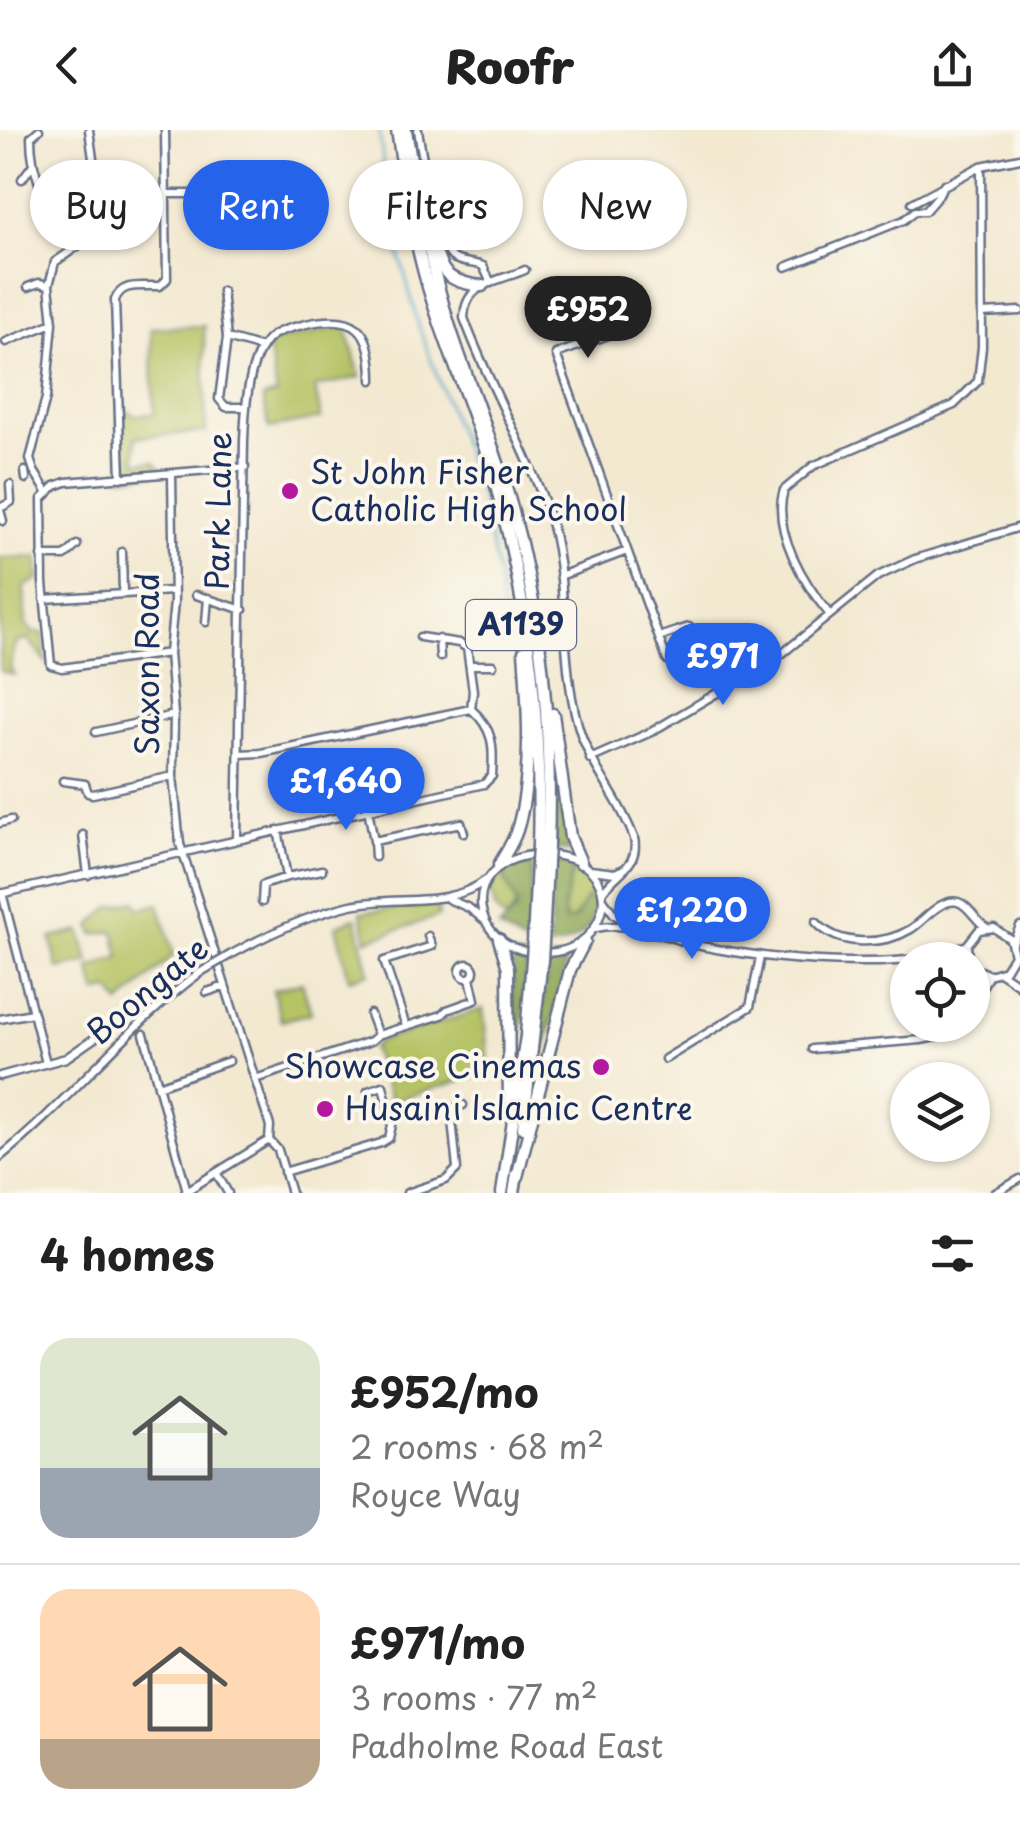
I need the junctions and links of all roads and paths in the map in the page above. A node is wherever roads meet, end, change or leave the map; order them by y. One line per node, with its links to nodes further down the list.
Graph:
1 (39, 130): 7 (street)
2 (88, 130): 11 (street)
3 (165, 130): 16 (street)
4 (397, 130): 67 (highway, A1139)
5 (406, 130): 8 (highway, A1139)
6 (418, 130): 23 (street)
7 (31, 134): 10 (street)
8 (408, 143): 23 (highway); 67 (highway, A1139)
9 (1020, 158): 12 (street)
10 (31, 160)
11 (93, 160)
12 (981, 166): 15 (street); 27 (street)
13 (30, 168): 14 (street)
14 (22, 180)
15 (944, 184): 18 (street); 18 (street)
16 (166, 194): 17 (street); 37 (street)
17 (183, 194)
18 (914, 207): 20 (street)
19 (72, 250): 22 (street)
20 (786, 267)
21 (525, 270): 23 (street)
22 (48, 285): 24 (street); 28 (street)
23 (487, 285): 47 (street)
24 (28, 287)
25 (222, 291): 30 (street)
26 (1020, 311): 27 (street)
27 (982, 312): 54 (street)
28 (53, 323): 31 (street); 39 (street)
29 (608, 335): 44 (street)
30 (227, 338): 32 (street); 34 (street)
31 (6, 342)
32 (262, 348): 33 (street); 34 (street, Park Lane)
33 (372, 380)
34 (245, 407): 35 (street, Park Lane)
35 (245, 467): 36 (street); 53 (street, Park Lane)
36 (172, 474): 37 (street); 48 (street, Saxon Road)
37 (121, 478): 39 (street)
38 (10, 485): 40 (street)
39 (47, 492): 46 (street)
40 (0, 509): 41 (street)
41 (4, 520)
42 (1020, 527): 54 (street)
43 (77, 546): 46 (street)
44 (627, 551): 47 (street); 58 (street)
45 (122, 552): 49 (street)
46 (42, 556): 52 (street)
47 (560, 576): 70 (street)
48 (172, 592): 49 (street); 60 (street, Saxon Road)
49 (123, 594): 52 (street)
50 (196, 594): 51 (street)
51 (208, 598): 53 (street); 55 (street)
52 (44, 599): 60 (street)
53 (243, 610): 69 (street, Park Lane)
54 (830, 615): 70 (street)
55 (206, 622)
56 (688, 626): 58 (street)
57 (420, 637): 59 (street)
58 (659, 637): 62 (street)
59 (439, 639): 61 (street); 63 (street)
60 (169, 652): 66 (street, Saxon Road)
61 (440, 657)
62 (667, 660)
63 (470, 665): 64 (street); 65 (street)
64 (493, 665)
65 (471, 709): 69 (street); 73 (street)
66 (174, 715): 68 (street); 71 (street, Saxon Road)
67 (541, 721): 83 (highway, A1139); 84 (highway, A1139); 110 (highway, A1139, bridge)
68 (96, 732)
69 (239, 754): 79 (street, Park Lane)
70 (590, 759): 85 (street)
71 (172, 776): 72 (street); 81 (street, Saxon Road)
72 (63, 781)
73 (368, 809): 76 (street); 80 (street)
74 (11, 820): 75 (street)
75 (0, 823)
76 (278, 830): 79 (street); 88 (street)
77 (464, 833): 80 (street)
78 (83, 835): 87 (street)
79 (237, 840): 81 (street)
80 (374, 842): 82 (street)
81 (182, 852): 87 (street); 116 (street, Saxon Road)
82 (376, 857)
83 (499, 865): 84 (street); 89 (street)
84 (585, 867): 85 (street); 91 (street)
85 (627, 867): 91 (street)
86 (322, 870): 88 (street)
87 (88, 875): 90 (street)
88 (287, 877): 93 (street)
89 (487, 880): 92 (street, Boongate); 95 (street)
90 (1, 894): 119 (street)
91 (602, 896): 98 (street); 99 (street)
92 (447, 898): 95 (street); 140 (street, Boongate, bridge)
93 (262, 902)
94 (972, 917): 96 (street); 100 (street); 102 (street)
95 (485, 921): 104 (street)
96 (816, 922)
97 (1020, 926): 101 (street); 107 (street)
98 (596, 928): 99 (street); 105 (street)
99 (634, 928): 108 (street)
100 (987, 928): 101 (street); 102 (street)
101 (1000, 930): 107 (street)
102 (973, 934): 106 (street)
103 (428, 936): 123 (street)
104 (500, 939): 105 (street); 139 (highway, A1139)
105 (585, 941): 144 (highway, A1139)
106 (969, 942)
107 (1013, 945): 111 (street)
108 (760, 957): 109 (street); 128 (street)
109 (890, 958)
110 (537, 959): 139 (highway, A1139); 144 (highway, A1139)
111 (1012, 959): 112 (street); 115 (street)
112 (1000, 973): 113 (street); 115 (street)
113 (990, 975)
114 (470, 978): 123 (street)
115 (1012, 978): 117 (street)
116 (225, 986): 118 (street); 132 (street, Saxon Road)
117 (1020, 986)
118 (207, 992)
119 (32, 1013): 121 (street); 130 (street)
120 (370, 1014): 125 (street)
121 (0, 1019)
122 (112, 1026): 130 (street)
123 (406, 1026): 125 (street)
124 (144, 1034): 133 (street)
125 (378, 1035): 132 (street)
126 (897, 1042): 127 (street)
127 (812, 1049)
128 (665, 1058)
129 (228, 1061): 133 (street)
130 (46, 1063): 131 (street)
131 (0, 1076)
132 (255, 1079): 138 (street, Saxon Road)
133 (158, 1086): 145 (street)
134 (368, 1091): 141 (street)
135 (464, 1105): 136 (street)
136 (451, 1110): 137 (street); 148 (street)
137 (434, 1115)
138 (268, 1140): 141 (street, Saxon Road); 142 (street)
139 (509, 1150): 149 (highway, A1139)
140 (0, 1155)
141 (284, 1172): 147 (street, Saxon Road)
142 (217, 1174): 145 (street); 146 (street)
143 (1020, 1180): 150 (street)
144 (515, 1187)
145 (185, 1192)
146 (228, 1193)
147 (291, 1193)
148 (407, 1193)
149 (502, 1193)
150 (996, 1193)

